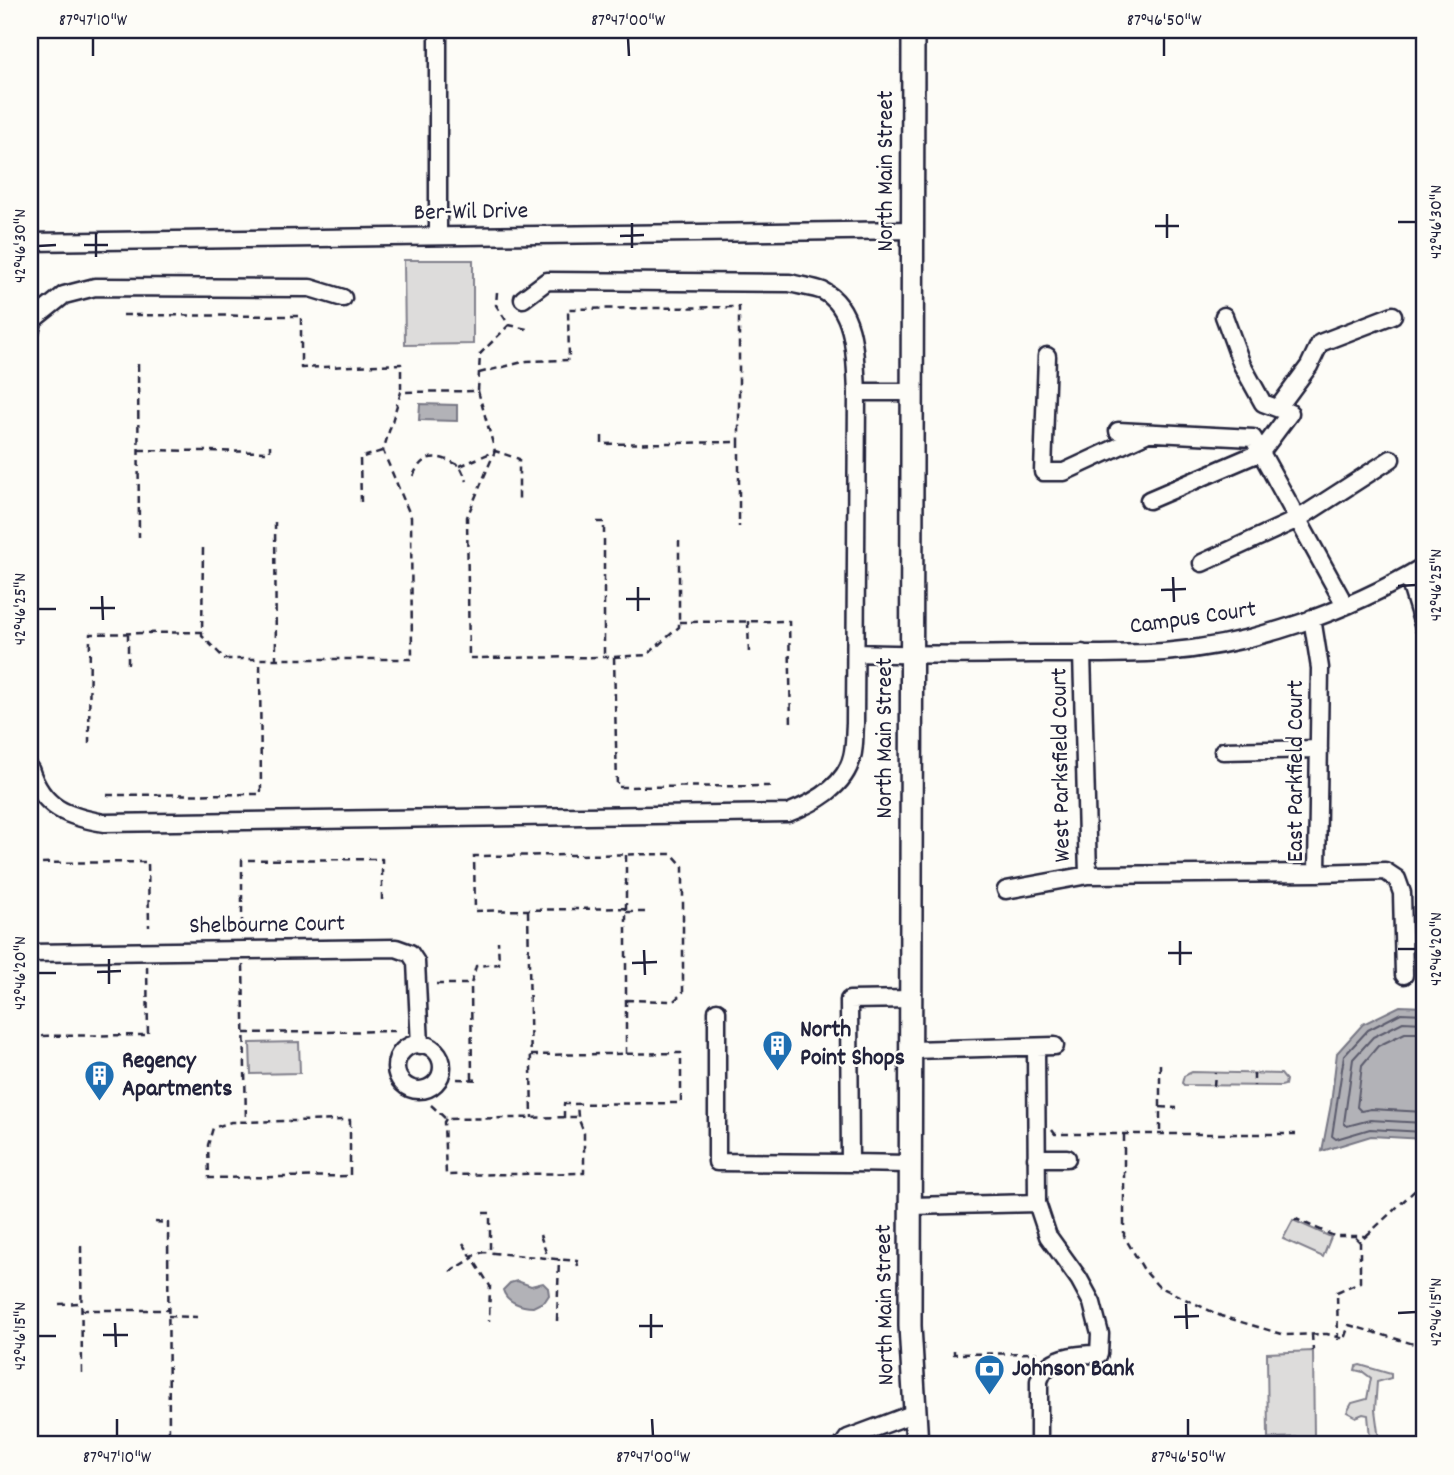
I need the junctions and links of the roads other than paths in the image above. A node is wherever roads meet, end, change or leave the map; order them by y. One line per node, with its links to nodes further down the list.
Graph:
1 (438, 30): 4 (street)
2 (913, 30): 3 (main road, North Main Street)
3 (913, 230): 4 (street, Ber-Wil Drive); 12 (main road, North Main Street)
4 (438, 236): 5 (street, Ber-Wil Drive)
5 (30, 242)
6 (343, 298): 10 (street)
7 (523, 299): 13 (street)
8 (1393, 315): 14 (street)
9 (1224, 316): 14 (street)
10 (30, 332)
11 (1047, 356): 16 (street)
12 (913, 391): 13 (street); 29 (main road, North Main Street)
13 (857, 392): 27 (street)
14 (1284, 411): 17 (street)
15 (1118, 431): 16 (street)
16 (1150, 432): 17 (street)
17 (1261, 452): 19 (street); 20 (street)
18 (1391, 458): 20 (street)
19 (1149, 500)
20 (1298, 519): 21 (street); 24 (street)
21 (1202, 563)
22 (1424, 566): 23 (street, Campus Court)
23 (1408, 576): 24 (street, Campus Court); 26 (street)
24 (1345, 605): 25 (street, Campus Court)
25 (1312, 618): 28 (street, Campus Court); 30 (street, East Parkfield Court)
26 (1424, 628)
27 (856, 653): 29 (street, Campus Court); 32 (street)
28 (1082, 653): 29 (street, Campus Court); 34 (street, West Parksfield Court)
29 (912, 655): 38 (main road, North Main Street)
30 (1319, 749): 31 (street); 33 (street, East Parkfield Court)
31 (1223, 751)
32 (30, 769)
33 (1317, 873): 34 (street); 37 (street, East Parkfield Court)
34 (1088, 875): 35 (street)
35 (1006, 890)
36 (30, 953): 40 (street, Shelbourne Court)
37 (1404, 975)
38 (912, 999): 43 (main road, North Main Street); 46 (street)
39 (718, 1011): 46 (street)
40 (419, 1045)
41 (1055, 1046): 42 (street)
42 (1036, 1048): 43 (street); 44 (street)
43 (912, 1050): 47 (main road, North Main Street)
44 (1036, 1158): 45 (street); 48 (street)
45 (1067, 1158)
46 (850, 1163): 47 (street)
47 (910, 1164): 49 (main road, North Main Street)
48 (1037, 1203): 49 (street); 53 (street)
49 (911, 1206): 50 (main road, North Main Street)
50 (915, 1413): 51 (street); 52 (main road, North Main Street)
51 (843, 1445)
52 (917, 1445)
53 (1039, 1445)

